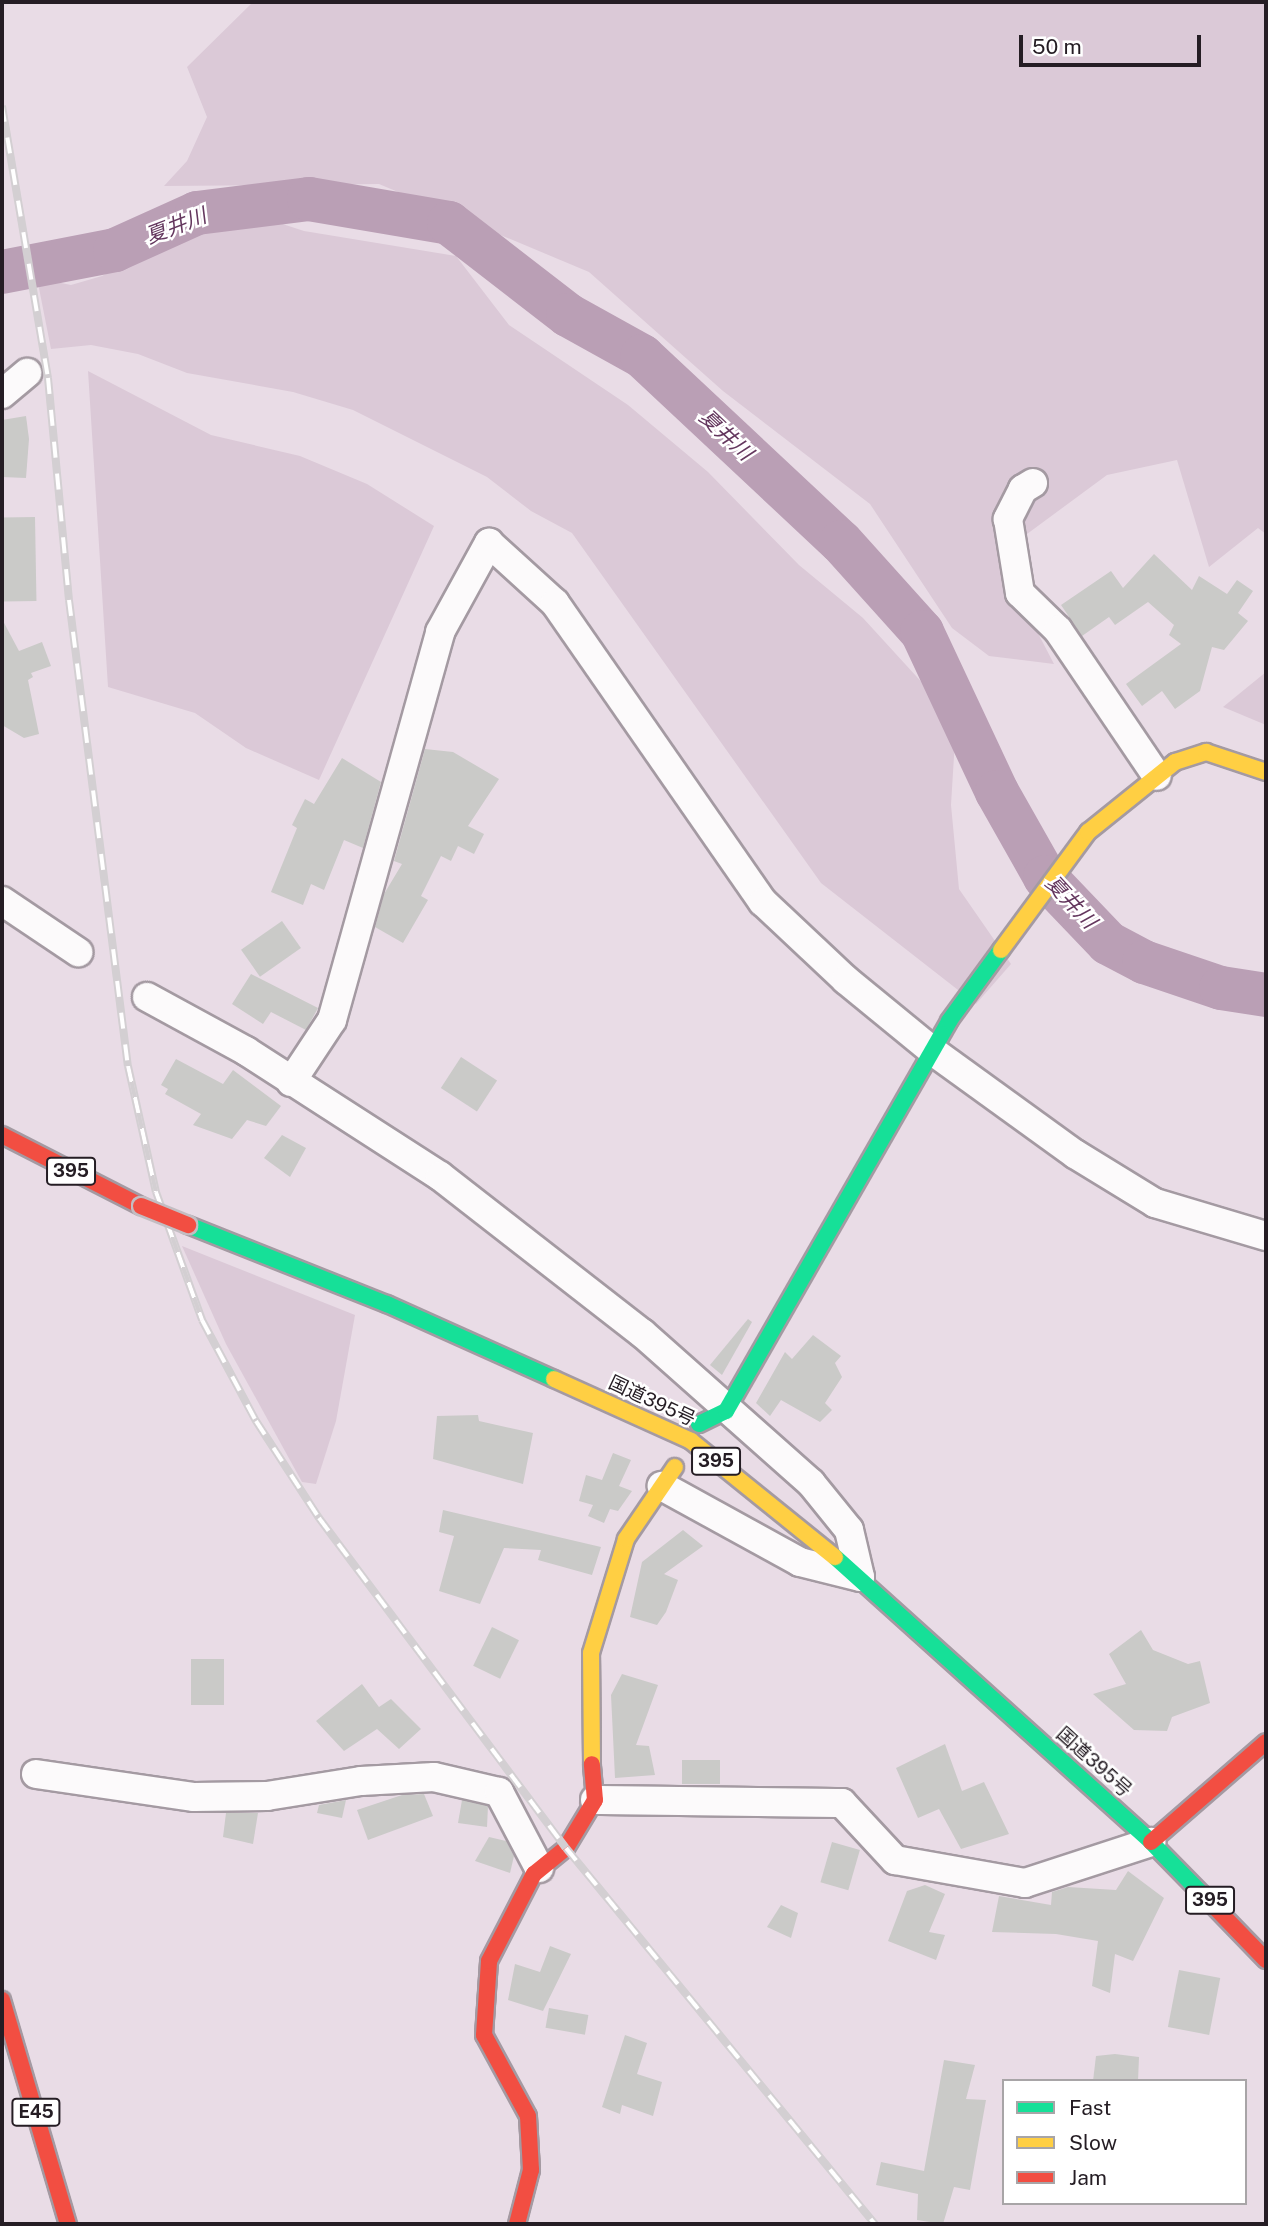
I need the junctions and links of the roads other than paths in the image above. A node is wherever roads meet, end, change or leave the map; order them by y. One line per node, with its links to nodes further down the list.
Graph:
1 (27, 373): 2 (street)
2 (2, 394)
3 (1033, 482): 5 (street)
4 (1266, 772): 5 (main road)
5 (1148, 784): 9 (main road)
6 (2, 901): 7 (street)
7 (78, 952)
8 (146, 997): 10 (street)
9 (934, 1052): 10 (street); 12 (street); 13 (main road)
10 (291, 1082): 13 (street)
11 (2, 1135): 16 (main road, 国道395号 / 395, bridge)
12 (1266, 1236)
13 (726, 1411): 14 (main road); 16 (street)
14 (699, 1424)
15 (668, 1477): 16 (street); 19 (main road)
16 (860, 1577): 20 (main road, 国道395号 / 395)
17 (1266, 1742): 20 (main road)
18 (36, 1774): 21 (street)
19 (595, 1800): 20 (street); 21 (main road)
20 (1151, 1842): 22 (main road, 国道395号 / 395)
21 (539, 1868): 25 (main road)
22 (1266, 1960)
23 (2, 2000): 24 (main road, E45)
24 (68, 2224)
25 (517, 2224)

